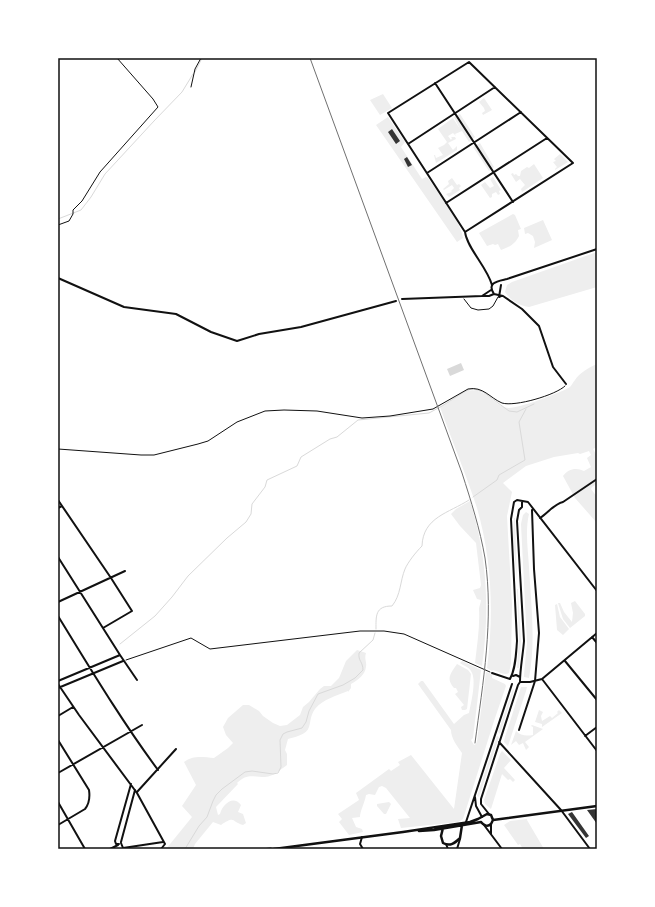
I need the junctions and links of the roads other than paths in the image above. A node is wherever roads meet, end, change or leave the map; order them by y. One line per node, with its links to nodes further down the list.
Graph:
1 (435, 83): 2 (street); 3 (street); 7 (street)
2 (495, 87): 3 (street); 4 (street)
3 (455, 112): 6 (street); 7 (street)
4 (521, 112): 5 (street); 6 (street)
5 (547, 138): 8 (street); 10 (street)
6 (474, 142): 8 (street); 9 (street)
7 (408, 144): 9 (street)
8 (494, 172): 10 (street); 11 (street)
9 (427, 173): 11 (street)
10 (512, 202): 12 (street)
11 (446, 203): 12 (street)
12 (465, 232): 15 (street)
13 (597, 249): 16 (street)
14 (58, 278): 25 (street)
15 (490, 278): 17 (street); 18 (street)
16 (507, 279): 17 (street); 19 (street)
17 (496, 282): 18 (street); 19 (street)
18 (492, 285): 20 (street)
19 (501, 285): 21 (street)
20 (492, 289): 21 (street); 22 (street)
21 (499, 294): 22 (street); 23 (lane); 26 (street)
22 (482, 296): 23 (street)
23 (465, 298): 24 (street)
24 (402, 299)
25 (396, 301)
26 (566, 384)
27 (597, 479): 35 (street)
28 (58, 500): 30 (street)
29 (521, 501): 31 (street); 33 (street); 34 (street)
30 (62, 506): 32 (street); 38 (street)
31 (513, 506): 34 (street); 53 (street)
32 (58, 508)
33 (532, 508): 35 (street); 59 (street)
34 (519, 510): 54 (street)
35 (540, 518): 39 (street)
36 (58, 557): 40 (street)
37 (125, 571): 38 (street)
38 (111, 578): 40 (street); 43 (street)
39 (597, 591)
40 (80, 592): 41 (street); 43 (street)
41 (58, 602)
42 (58, 616): 50 (street)
43 (103, 628): 47 (street)
44 (597, 633): 45 (street)
45 (592, 637): 46 (street); 49 (street)
46 (597, 643)
47 (120, 656): 48 (street); 50 (street)
48 (123, 661): 52 (street); 57 (street)
49 (565, 661): 56 (street); 65 (street)
50 (89, 668): 52 (street); 58 (street)
51 (492, 673): 55 (street)
52 (93, 674): 64 (street); 71 (street)
53 (513, 676): 54 (street); 55 (street)
54 (520, 677): 60 (street)
55 (510, 679): 62 (street)
56 (542, 679): 59 (street); 72 (street)
57 (137, 680)
58 (58, 681)
59 (535, 681): 60 (street); 70 (street)
60 (520, 682): 63 (street)
61 (58, 684): 64 (street)
62 (512, 684): 63 (street); 84 (street)
63 (518, 685): 74 (street)
64 (59, 688): 66 (street)
65 (597, 700)
66 (74, 707): 67 (street); 75 (street)
67 (58, 716)
68 (142, 725): 71 (street)
69 (597, 727): 72 (street)
70 (519, 730)
71 (130, 732): 75 (street); 79 (street)
72 (585, 736): 77 (street)
73 (58, 740): 78 (street)
74 (500, 742): 87 (street); 88 (street)
75 (102, 747): 78 (street); 81 (street)
76 (176, 749): 79 (street)
77 (597, 751)
78 (73, 764): 80 (street); 90 (street)
79 (158, 770): 83 (street)
80 (58, 773)
81 (131, 784): 82 (street); 105 (street)
82 (134, 790): 83 (street); 105 (street)
83 (137, 793): 104 (street)
84 (475, 796): 89 (street); 93 (street)
85 (58, 802): 90 (street)
86 (597, 806): 87 (street)
87 (561, 810): 91 (street); 116 (street)
88 (489, 814): 89 (street); 91 (street)
89 (482, 817): 92 (street); 93 (street)
90 (68, 819): 95 (street); 109 (street)
91 (493, 820): 94 (street)
92 (481, 822): 93 (street); 96 (street)
93 (464, 823): 97 (street); 99 (street); 103 (street)
94 (491, 824): 96 (street); 100 (street)
95 (58, 825)
96 (484, 825): 100 (street)
97 (443, 828): 98 (street); 101 (street)
98 (434, 830): 99 (street); 101 (street)
99 (403, 832): 102 (street)
100 (491, 835): 115 (street)
101 (441, 836): 107 (street)
102 (362, 837): 111 (street); 112 (street)
103 (460, 838): 107 (street); 114 (street)
104 (163, 842): 106 (street); 108 (street)
105 (120, 843): 106 (street); 110 (street)
106 (160, 844): 108 (street)
107 (446, 844): 113 (street)
108 (162, 848)
109 (85, 849)
110 (110, 849)
111 (274, 849)
112 (363, 849)
113 (448, 849)
114 (457, 849)
115 (502, 849)
116 (590, 849)

